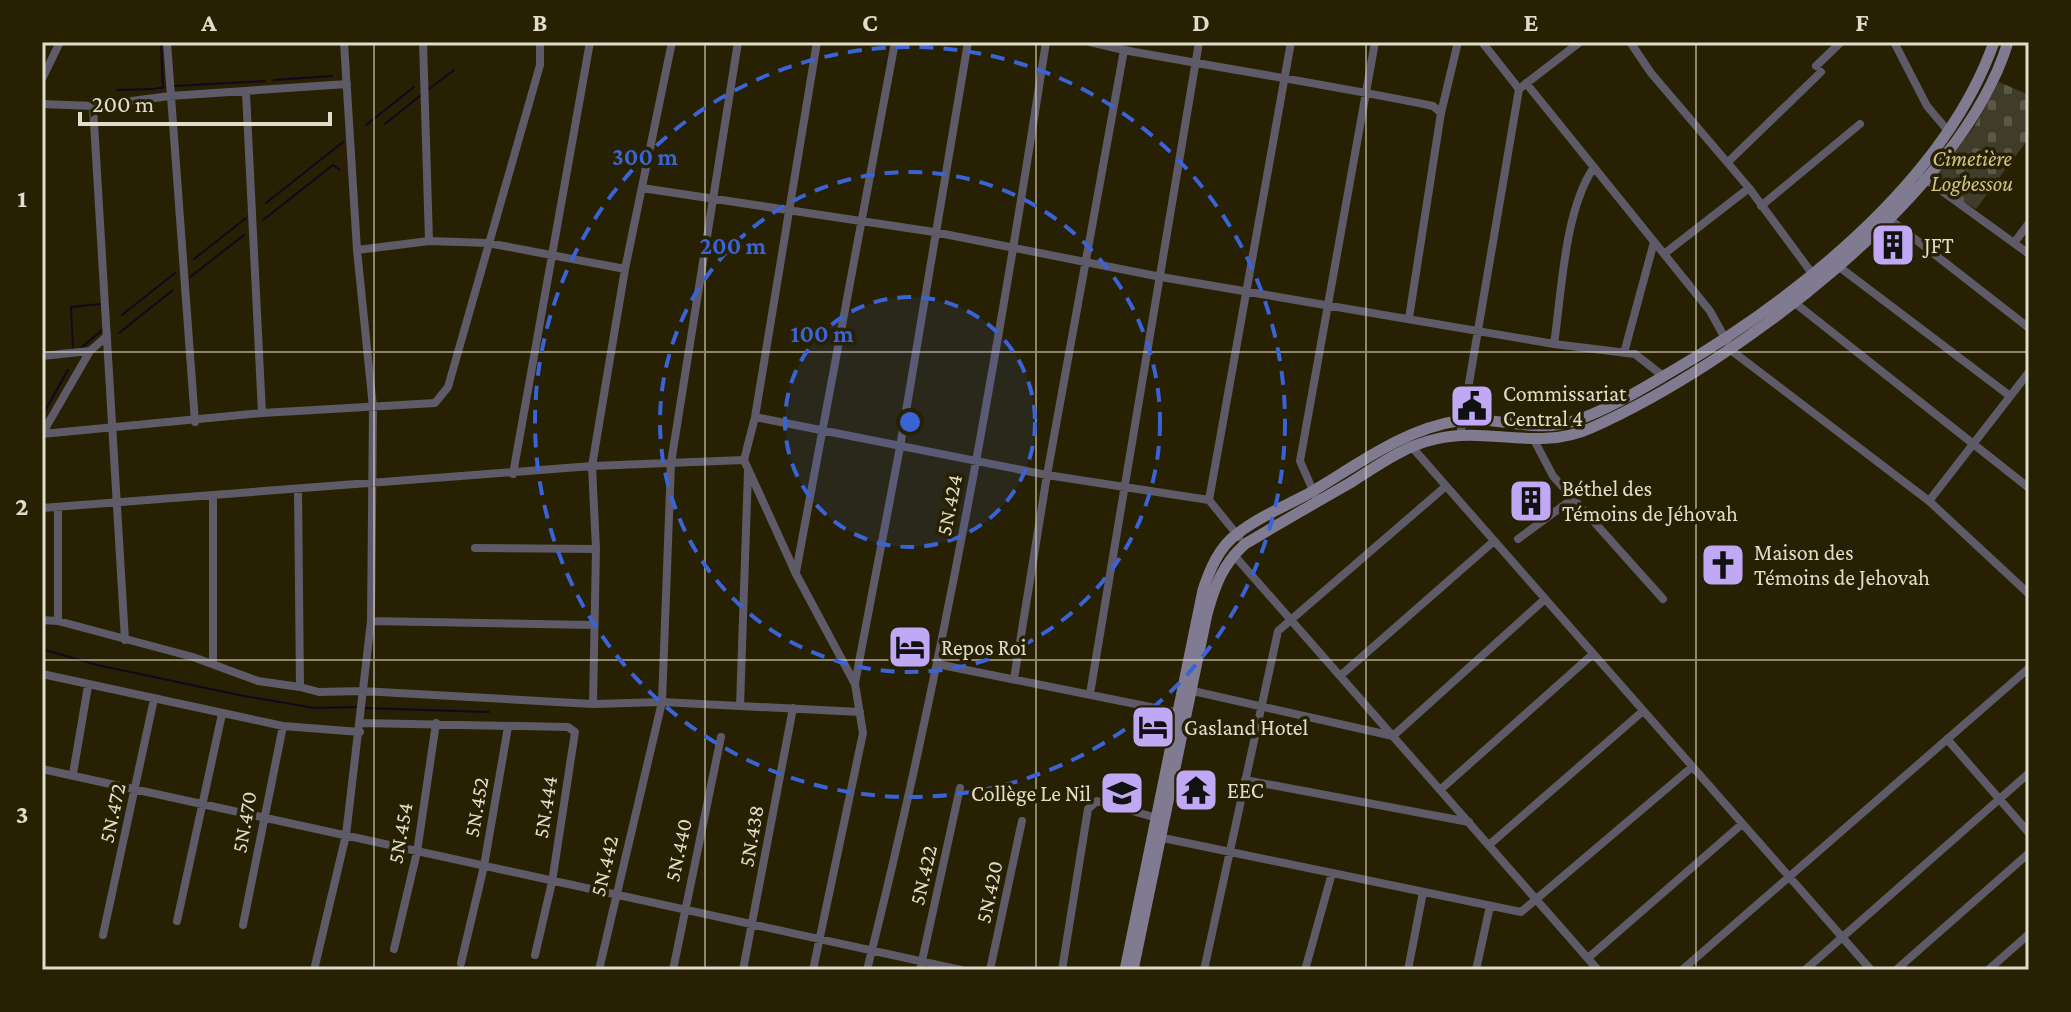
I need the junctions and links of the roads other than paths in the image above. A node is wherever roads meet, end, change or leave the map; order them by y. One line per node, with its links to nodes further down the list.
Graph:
1 (60, 42): 27 (street)
2 (167, 42): 33 (street)
3 (344, 42): 29 (street)
4 (423, 42): 51 (street)
5 (540, 42): 53 (street)
6 (590, 42): 59 (street)
7 (672, 42): 42 (street)
8 (738, 42): 44 (street, 5N.442)
9 (817, 42): 46 (street)
10 (895, 42): 48 (street)
11 (968, 42): 50 (street)
12 (1046, 42): 55 (street, 5N.424)
13 (1090, 42): 25 (street)
14 (1199, 42): 26 (street)
15 (1291, 42): 28 (street)
16 (1375, 42): 31 (street)
17 (1458, 42): 36 (street)
18 (1482, 42): 30 (street)
19 (1580, 42): 30 (street)
20 (1630, 42): 39 (street)
21 (1841, 42): 39 (street)
22 (1894, 42): 38 (street)
23 (1994, 42): 38 (main road)
24 (2008, 42): 41 (main road)
25 (1118, 46): 26 (street); 60 (street)
26 (1195, 63): 28 (street); 63 (street)
27 (42, 79)
28 (1285, 81): 31 (street); 65 (street)
29 (347, 84): 32 (street); 56 (street)
30 (1522, 86): 40 (street); 70 (street)
31 (1366, 92): 36 (street); 67 (street)
32 (246, 93): 33 (street); 81 (street)
33 (170, 96): 35 (street); 84 (street)
34 (42, 104): 35 (street)
35 (93, 106): 71 (street)
36 (1441, 113): 68 (street)
37 (1860, 124): 45 (street)
38 (1949, 132): 64 (main road)
39 (1728, 162): 43 (street)
40 (1594, 167): 52 (street); 72 (street)
41 (1924, 178): 47 (main road); 54 (street)
42 (642, 188): 44 (street); 62 (street)
43 (1749, 188): 45 (street); 57 (street)
44 (710, 199): 46 (street); 94 (street, 5N.442)
45 (1761, 206): 64 (street)
46 (786, 212): 48 (street); 82 (street)
47 (1888, 218): 61 (main road); 69 (street)
48 (862, 222): 50 (street); 85 (street)
49 (2029, 223): 54 (street)
50 (934, 232): 55 (street); 92 (street)
51 (429, 241): 53 (street); 56 (street)
52 (1654, 242): 57 (street); 75 (street)
53 (488, 243): 59 (street); 80 (street)
54 (2014, 243): 58 (street)
55 (1014, 249): 60 (street); 93 (street, 5N.424)
56 (357, 250): 80 (street)
57 (1664, 254): 73 (street)
58 (2029, 254)
59 (549, 256): 62 (street); 97 (street)
60 (1087, 264): 63 (street); 98 (street)
61 (1838, 266): 64 (main road); 79 (street)
62 (625, 269): 96 (street)
63 (1161, 277): 65 (street); 101 (street)
64 (1816, 279): 66 (main road); 73 (main road)
65 (1245, 290): 67 (street); 107 (street)
66 (1795, 303): 73 (main road); 90 (street)
67 (1328, 304): 68 (street); 105 (street)
68 (1409, 318): 70 (street)
69 (2029, 328)
70 (1478, 330): 72 (street); 83 (street)
71 (107, 336): 74 (street); 86 (street)
72 (1554, 344): 75 (street)
73 (1729, 345): 78 (main road); 89 (main road); 108 (street)
74 (90, 351): 76 (street); 87 (street)
75 (1624, 353): 78 (street)
76 (42, 356)
77 (2029, 372): 79 (street)
78 (1663, 376): 83 (main road)
79 (2010, 396): 90 (street)
80 (373, 407): 81 (street); 99 (street)
81 (262, 413): 84 (street)
82 (755, 417): 85 (street); 95 (street)
83 (1462, 421): 88 (street); 105 (main road)
84 (195, 422): 86 (street)
85 (822, 428): 92 (street); 119 (street)
86 (113, 429): 87 (street); 109 (street)
87 (42, 434)
88 (1460, 436): 89 (main road); 91 (main road)
89 (1534, 440): 106 (street)
90 (1973, 444): 102 (street); 108 (street)
91 (1411, 446): 100 (street); 105 (main road)
92 (900, 447): 93 (street); 136 (street)
93 (976, 460): 98 (street); 131 (street, 5N.424)
94 (671, 463): 95 (street); 96 (street); 143 (street, 5N.442)
95 (746, 464): 119 (street); 145 (street)
96 (592, 466): 97 (street); 117 (street)
97 (513, 474): 99 (street)
98 (1047, 475): 101 (street); 135 (street)
99 (371, 484): 103 (street); 126 (street)
100 (1446, 486): 114 (street); 124 (street)
101 (1122, 488): 107 (street); 141 (street)
102 (2029, 488)
103 (298, 489): 104 (street); 138 (street)
104 (213, 496): 109 (street); 130 (street)
105 (1315, 496): 112 (main road); 115 (main road)
106 (1575, 497): 113 (street); 122 (street)
107 (1209, 500): 112 (street)
108 (1929, 501): 120 (street)
109 (117, 504): 110 (street); 128 (street)
110 (58, 507): 111 (street); 125 (street)
111 (42, 508)
112 (1236, 534): 115 (street); 150 (main road)
113 (1518, 539)
114 (1494, 541): 121 (street); 134 (street)
115 (1245, 544): 118 (main road)
116 (475, 548): 117 (street)
117 (596, 549): 127 (street)
118 (1233, 554): 124 (street); 139 (main road)
119 (796, 574): 136 (street)
120 (2029, 594)
121 (1545, 599): 129 (street); 156 (street)
122 (1663, 599)
123 (42, 620): 125 (street)
124 (1291, 620): 134 (street); 146 (street)
125 (58, 621): 128 (street)
126 (371, 621): 127 (street); 140 (street)
127 (594, 625): 144 (street)
128 (125, 640): 130 (street)
129 (1593, 654): 148 (street); 166 (street)
130 (213, 663): 138 (street)
131 (937, 664): 135 (street); 198 (street, 5N.424)
132 (2029, 668): 158 (street)
133 (42, 674): 137 (street)
134 (1340, 676): 156 (street)
135 (1014, 679): 141 (street)
136 (855, 684): 149 (street)
137 (88, 686): 142 (street); 162 (street)
138 (300, 687): 140 (street)
139 (1193, 691): 146 (street); 176 (main road)
140 (362, 694): 144 (street); 154 (street)
141 (1090, 694): 150 (street)
142 (154, 699): 151 (street); 165 (street, 5N.472)
143 (662, 702): 144 (street); 145 (street); 186 (street, 5N.442)
144 (593, 704)
145 (740, 706): 147 (street)
146 (1261, 706): 156 (street); 163 (street)
147 (793, 708): 149 (street); 192 (street, 5N.438)
148 (1643, 711): 159 (street); 177 (street)
149 (860, 712): 195 (street)
150 (1180, 713): 170 (main road)
151 (222, 714): 153 (street); 168 (street)
152 (436, 723): 154 (street); 155 (street); 178 (street, 5N.454)
153 (283, 726): 154 (street); 169 (street, 5N.470)
154 (360, 727): 175 (street)
155 (508, 727): 181 (street, 5N.452); 184 (street, 5N.444)
156 (1393, 736): 166 (street)
157 (721, 737): 189 (street, 5N.440)
158 (1947, 739): 167 (street); 183 (street)
159 (1692, 767): 173 (street); 187 (street)
160 (42, 769): 162 (street)
161 (2029, 773): 167 (street)
162 (73, 774): 165 (street)
163 (1245, 780): 172 (street); 179 (street)
164 (960, 788): 202 (street, 5N.422)
165 (136, 790): 168 (street); 194 (street, 5N.472)
166 (1440, 790): 172 (street)
167 (2000, 799): 174 (street); 196 (street)
168 (202, 803): 169 (street); 190 (street)
169 (264, 818): 175 (street); 191 (street, 5N.470)
170 (1157, 818): 176 (main road); 211 (street)
171 (1022, 821): 210 (street, 5N.420)
172 (1469, 822): 177 (street)
173 (1742, 824): 183 (street); 200 (street)
174 (2029, 833)
175 (346, 835): 178 (street); 203 (street)
176 (1158, 837): 179 (street); 212 (main road); 213 (main road)
177 (1489, 845): 187 (street)
178 (417, 852): 181 (street); 197 (street, 5N.454)
179 (1230, 852): 182 (street); 214 (street)
180 (2029, 853): 222 (street)
181 (484, 866): 184 (street); 201 (street, 5N.452)
182 (1332, 873): 185 (street); 215 (street)
183 (1789, 877): 196 (street); 219 (street)
184 (552, 882): 186 (street); 199 (street, 5N.444)
185 (1423, 892): 188 (street); 216 (street)
186 (617, 893): 189 (street); 204 (street, 5N.442)
187 (1537, 899): 188 (street); 200 (street)
188 (1490, 906): 217 (street)
189 (684, 910): 192 (street); 205 (street, 5N.440)
190 (177, 921)
191 (243, 925)
192 (753, 926): 195 (street); 206 (street, 5N.438)
193 (2029, 934): 223 (street)
194 (103, 935)
195 (820, 938): 198 (street); 207 (street)
196 (1842, 938): 220 (street); 221 (street)
197 (394, 949)
198 (872, 951): 202 (street); 208 (street, 5N.424)
199 (535, 955)
200 (1588, 958): 218 (street)
201 (461, 963)
202 (921, 966): 209 (street)
203 (314, 970)
204 (599, 970)
205 (673, 970)
206 (743, 970)
207 (813, 970)
208 (867, 970)
209 (961, 970)
210 (990, 970)
211 (1062, 970)
212 (1125, 970)
213 (1133, 970)
214 (1204, 970)
215 (1305, 970)
216 (1408, 970)
217 (1476, 970)
218 (1598, 970)
219 (1682, 970)
220 (1805, 970)
221 (1871, 970)
222 (1896, 970)
223 (1988, 970)

